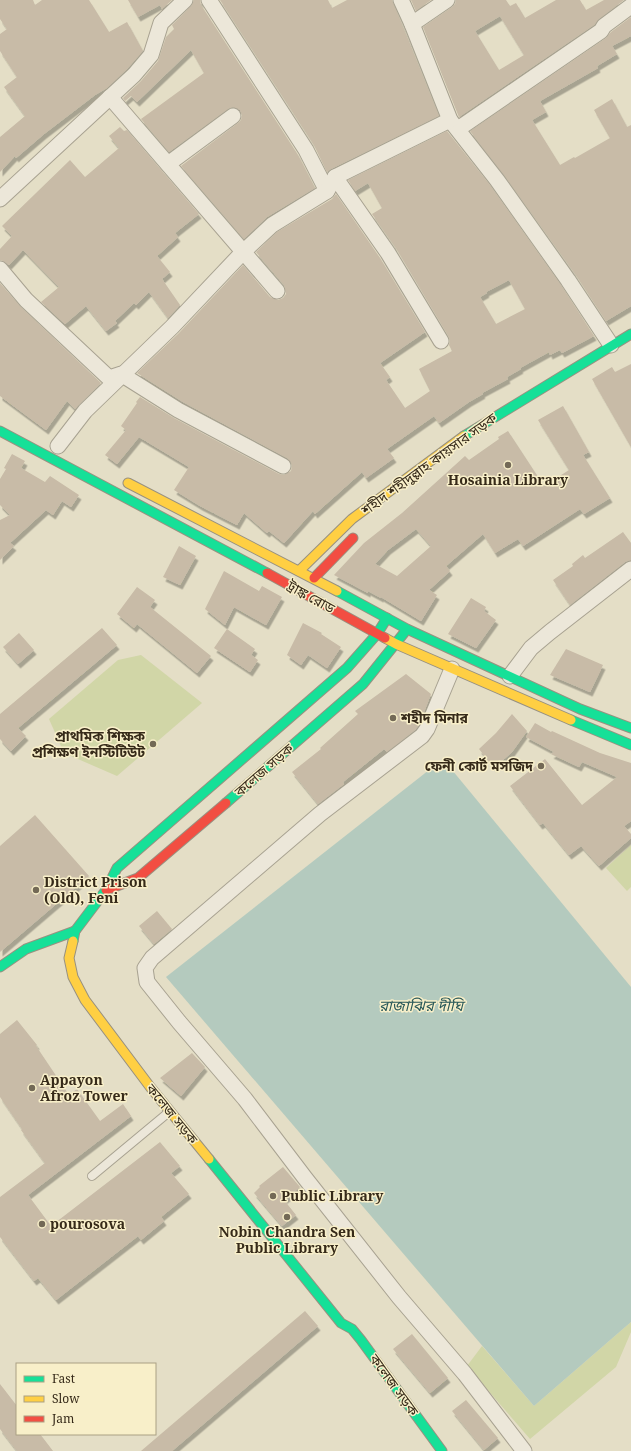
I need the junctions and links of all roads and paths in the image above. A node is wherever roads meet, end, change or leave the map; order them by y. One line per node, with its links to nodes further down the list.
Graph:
1 (185, 0): 7 (street)
2 (209, 0): 12 (street)
3 (401, 0): 6 (street)
4 (447, 0): 6 (street)
5 (631, 6): 9 (street)
6 (412, 24): 9 (street)
7 (110, 97): 10 (street); 13 (street)
8 (233, 116): 10 (street)
9 (454, 125): 11 (street); 19 (street)
10 (168, 164): 14 (street)
11 (335, 177): 12 (street); 18 (street)
12 (327, 190): 14 (street)
13 (4, 196)
14 (243, 252): 16 (street); 20 (street)
15 (0, 269): 20 (street)
16 (276, 292)
17 (631, 334): 19 (main road, শহীদ শহীদুল্লাহ কায়সার সড়ক)
18 (441, 341)
19 (611, 345): 27 (main road, শহীদ শহীদুল্লাহ কায়সার সড়ক)
20 (122, 374): 22 (street); 23 (street)
21 (0, 431): 31 (main road, ট্রাঙ্ক রোড)
22 (58, 446)
23 (283, 466)
24 (121, 479): 27 (main road, ট্রাঙ্ক রোড)
25 (361, 529): 28 (main road, শহীদ শহীদুল্লাহ কায়সার সড়ক)
26 (631, 569): 34 (street)
27 (299, 571): 28 (main road, ট্রাঙ্ক রোড)
28 (314, 578): 29 (main road, ট্রাঙ্ক রোড)
29 (387, 618): 30 (main road, ট্রাঙ্ক রোড); 31 (main road, কলেজ সড়ক)
30 (407, 629): 32 (main road, কলেজ সড়ক); 34 (main road, ট্রাঙ্ক রোড)
31 (377, 634): 32 (main road, ট্রাঙ্ক রোড); 37 (main road, কলেজ সড়ক)
32 (396, 644): 33 (main road, ট্রাঙ্ক রোড); 37 (main road, কলেজ সড়ক)
33 (452, 669): 36 (main road, ট্রাঙ্ক রোড); 45 (street)
34 (510, 676): 35 (main road, ট্রাঙ্ক রোড)
35 (631, 728)
36 (631, 745)
37 (106, 890): 38 (main road, কলেজ সড়ক)
38 (75, 931): 39 (main road); 40 (main road, কলেজ সড়ক)
39 (0, 967)
40 (170, 1111): 41 (lane); 42 (main road, কলেজ সড়ক)
41 (92, 1176)
42 (341, 1323): 43 (main road, কলেজ সড়ক); 44 (main road, কলেজ সড়ক)
43 (344, 1337)
44 (442, 1451)
45 (524, 1451)

